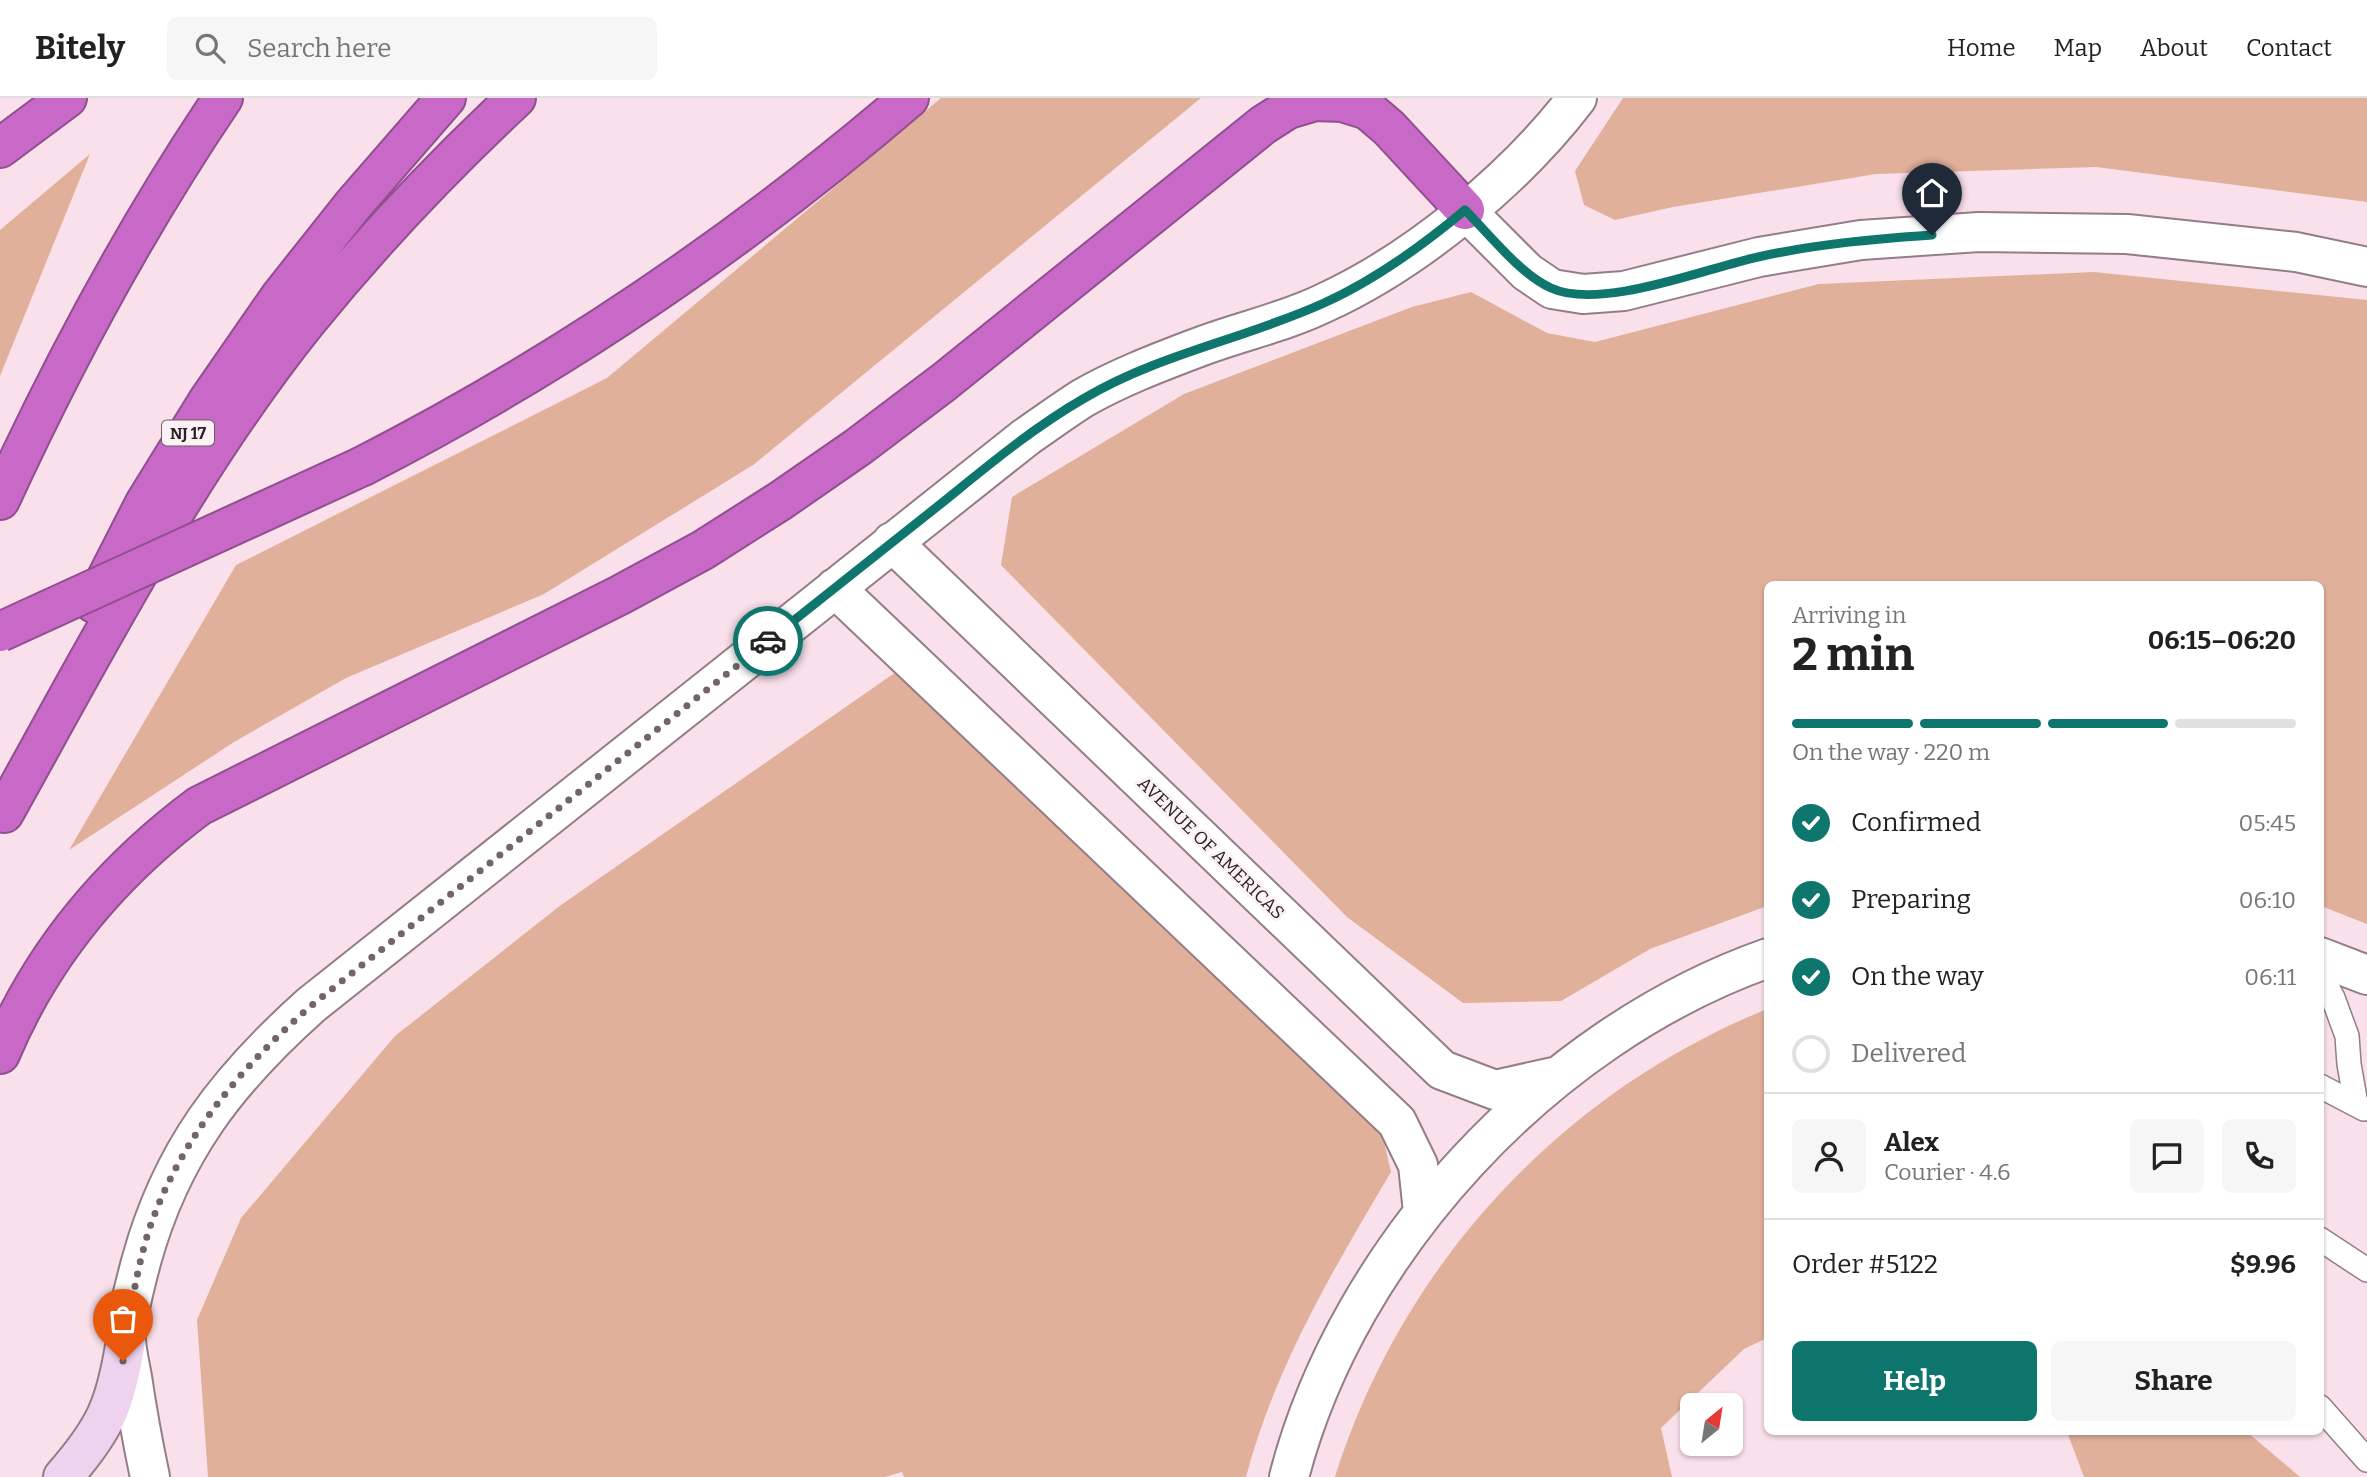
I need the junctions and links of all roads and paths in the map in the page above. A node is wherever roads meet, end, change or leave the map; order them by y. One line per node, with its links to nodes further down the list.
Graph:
1 (67, 98): 7 (highway)
2 (223, 98): 10 (highway)
3 (446, 98): 14 (highway, NJ 17)
4 (516, 98): 14 (highway)
5 (909, 98): 13 (highway, bridge)
6 (1577, 98): 8 (street)
7 (0, 148)
8 (1465, 210): 9 (street); 11 (street); 19 (highway)
9 (2367, 267)
10 (0, 500)
11 (892, 542): 12 (street); 20 (street, AVENUE OF AMERICAS)
12 (835, 588): 23 (street); 26 (street)
13 (0, 632)
14 (2, 820)
15 (2324, 959): 17 (street)
16 (1764, 960): 20 (street)
17 (2367, 975)
18 (2324, 981): 22 (lane)
19 (0, 1054)
20 (1558, 1076): 23 (street)
21 (2324, 1088): 22 (lane)
22 (2362, 1107)
23 (1423, 1212): 31 (street)
24 (2324, 1242): 25 (lane)
25 (2367, 1270)
26 (126, 1340): 29 (street); 30 (street)
27 (2324, 1412): 28 (lane)
28 (2367, 1460)
29 (63, 1477)
30 (150, 1477)
31 (1289, 1477)

